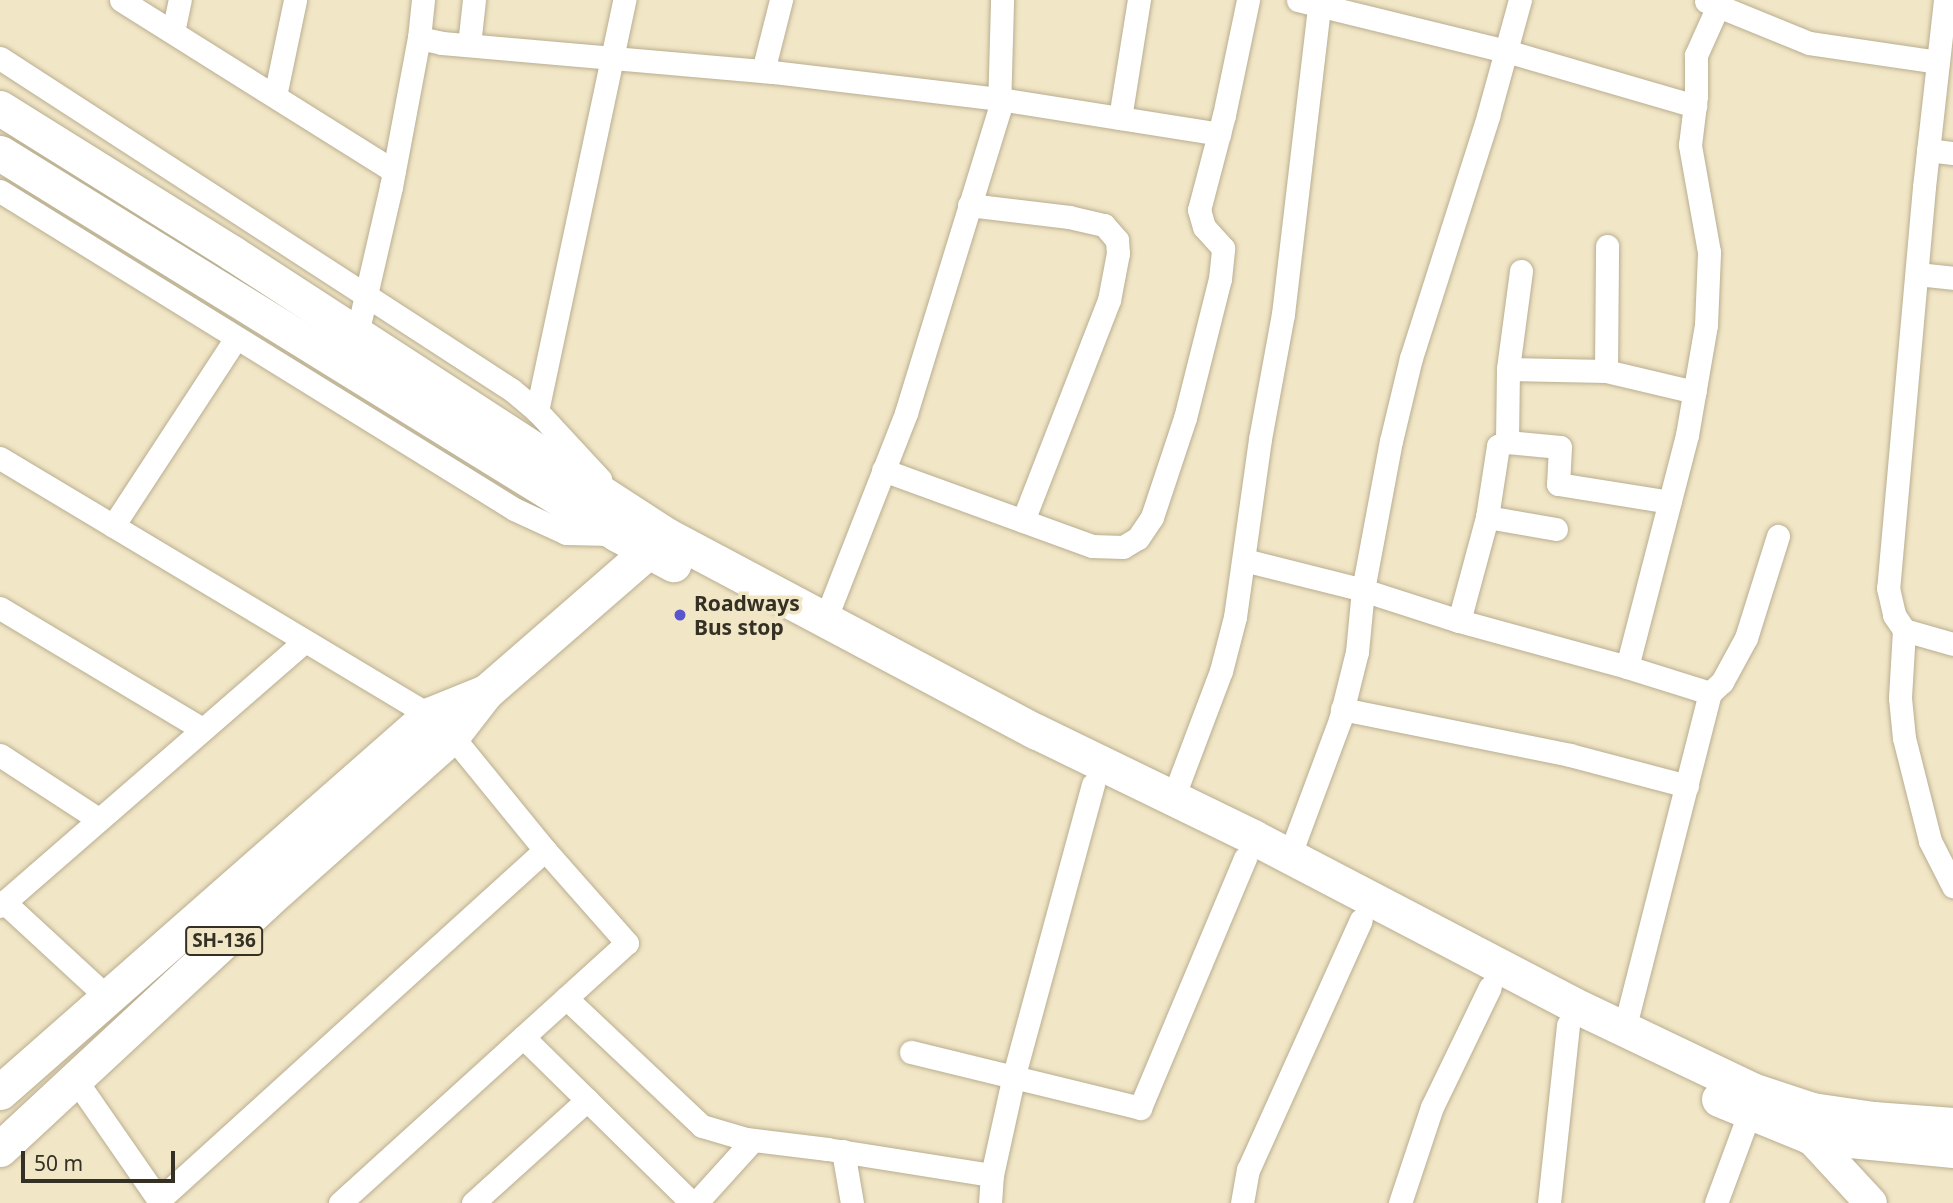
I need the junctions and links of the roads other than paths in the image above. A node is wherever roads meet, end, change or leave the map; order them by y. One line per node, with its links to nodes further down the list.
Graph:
1 (180, 0): 15 (street)
2 (295, 0): 23 (street)
3 (423, 0): 16 (street)
4 (474, 0): 17 (street)
5 (624, 0): 20 (street)
6 (781, 0): 22 (street)
7 (1002, 0): 24 (street)
8 (1139, 0): 27 (street)
9 (1248, 0): 28 (street)
10 (1520, 0): 18 (street)
11 (1945, 0): 21 (street)
12 (127, 2): 15 (street)
13 (1312, 2): 18 (street); 57 (street)
14 (1721, 5): 21 (street); 25 (street)
15 (173, 33): 23 (street)
16 (419, 38): 17 (street); 32 (street)
17 (469, 45): 20 (street)
18 (1506, 51): 25 (street); 58 (street)
19 (0, 58): 39 (street)
20 (612, 58): 22 (street); 45 (street)
21 (1938, 62): 29 (street)
22 (763, 71): 24 (street)
23 (275, 96): 32 (street)
24 (999, 99): 27 (street); 34 (street)
25 (1695, 107): 44 (street)
26 (0, 108): 40 (main road)
27 (1120, 118): 28 (street)
28 (1219, 134): 51 (street)
29 (1928, 150): 31 (street); 37 (street)
30 (0, 153): 54 (main road)
31 (1953, 153)
32 (394, 171): 39 (street)
33 (0, 191): 41 (street)
34 (969, 205): 48 (street); 51 (street)
35 (1607, 246): 43 (street)
36 (1521, 271): 42 (street)
37 (1917, 274): 38 (street); 62 (street)
38 (1953, 278)
39 (366, 295): 40 (street); 45 (street)
40 (357, 334): 56 (main road)
41 (236, 338): 52 (street); 54 (street)
42 (1508, 369): 43 (street); 46 (street)
43 (1606, 371): 44 (street)
44 (1695, 392): 49 (street)
45 (537, 411): 56 (street)
46 (1507, 442): 49 (street); 50 (street)
47 (0, 458): 52 (street)
48 (883, 470): 51 (street); 60 (street)
49 (1670, 502): 65 (street)
50 (1487, 517): 53 (street); 61 (street)
51 (1023, 521)
52 (113, 526): 63 (street)
53 (1556, 529)
54 (617, 534): 56 (main road)
55 (1778, 536): 66 (street)
56 (657, 543): 60 (main road); 68 (main road, SH-136); 71 (main road)
57 (1244, 561): 58 (street); 73 (street)
58 (1363, 590): 61 (street); 67 (street)
59 (0, 608): 69 (street)
60 (825, 620): 73 (main road)
61 (1459, 621): 65 (street)
62 (1904, 630): 64 (street); 78 (street)
63 (304, 642): 68 (street); 69 (street)
64 (1953, 644)
65 (1627, 667): 66 (street)
66 (1710, 693): 72 (street)
67 (1342, 709): 72 (street); 76 (street)
68 (441, 726): 75 (street); 82 (main road, SH-136); 89 (main road, SH-136)
69 (202, 729): 74 (street)
70 (0, 755): 74 (street)
71 (1093, 785): 77 (main road); 88 (street)
72 (1687, 786): 85 (street)
73 (1173, 798): 76 (main road)
74 (98, 819): 79 (street)
75 (545, 850): 83 (street); 100 (street)
76 (1289, 857): 85 (main road)
77 (1245, 858): 80 (main road); 88 (street)
78 (1953, 886)
79 (2, 904): 82 (street)
80 (1361, 920): 81 (main road); 106 (street)
81 (1490, 987): 84 (main road); 107 (street)
82 (108, 998): 90 (main road, SH-136)
83 (566, 998): 86 (street); 95 (street)
84 (1568, 1025): 92 (main road); 108 (street)
85 (1624, 1030): 93 (main road)
86 (523, 1037): 91 (street); 101 (street)
87 (911, 1052): 88 (street)
88 (1014, 1075): 99 (street)
89 (75, 1079): 96 (main road, SH-136); 100 (street)
90 (0, 1092)
91 (587, 1100): 102 (street); 103 (street)
92 (1749, 1114): 93 (main road); 109 (street)
93 (1810, 1123): 94 (main road); 97 (main road); 110 (street)
94 (1953, 1125)
95 (752, 1140): 98 (street); 103 (street)
96 (0, 1149)
97 (1953, 1150)
98 (843, 1151): 99 (street); 104 (street)
99 (992, 1175): 105 (street)
100 (160, 1202)
101 (340, 1203)
102 (474, 1203)
103 (694, 1203)
104 (852, 1203)
105 (990, 1203)
106 (1242, 1203)
107 (1400, 1203)
108 (1549, 1203)
109 (1716, 1203)
110 (1871, 1203)

